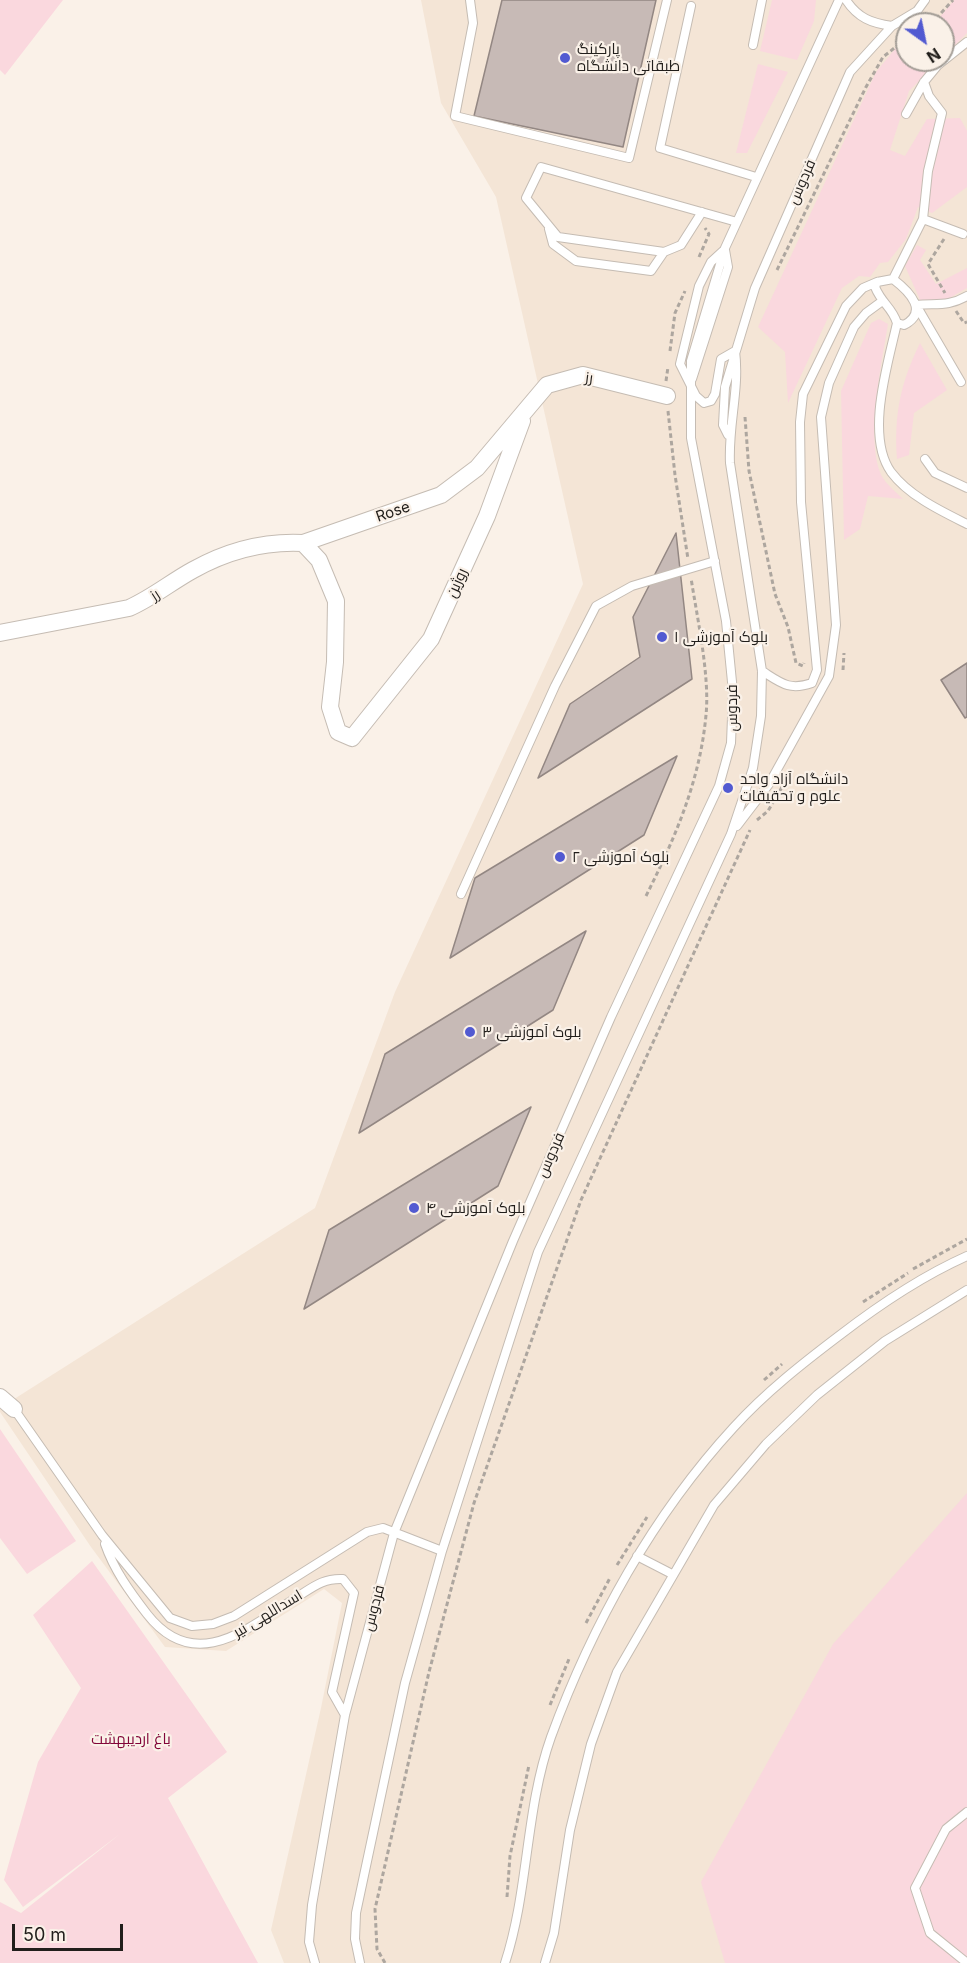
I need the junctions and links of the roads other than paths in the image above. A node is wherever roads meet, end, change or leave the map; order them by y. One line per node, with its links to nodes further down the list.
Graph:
1 (470, 0): 2 (lane)
2 (667, 0)
3 (762, 0): 10 (lane)
4 (839, 0): 13 (lane)
5 (846, 0): 8 (lane)
6 (926, 0): 8 (lane, فردوس)
7 (691, 6): 13 (lane)
8 (892, 26): 27 (lane, فردوس)
9 (967, 42): 11 (lane)
10 (753, 45)
11 (924, 82): 12 (lane); 15 (lane)
12 (906, 114)
13 (756, 177): 16 (lane)
14 (702, 212): 16 (lane); 17 (lane); 20 (lane)
15 (923, 219): 18 (lane); 21 (lane)
16 (737, 222): 19 (lane)
17 (547, 223): 20 (lane); 20 (lane)
18 (963, 234)
19 (725, 248): 29 (lane); 29 (lane)
20 (664, 252)
21 (893, 279): 22 (lane); 25 (lane)
22 (878, 282): 24 (lane); 39 (lane)
23 (967, 296): 25 (lane)
24 (881, 302): 26 (lane); 40 (lane)
25 (916, 305): 26 (lane); 28 (lane)
26 (897, 323): 35 (lane)
27 (735, 351): 29 (lane); 39 (lane, فردوس)
28 (961, 382)
29 (690, 384): 37 (lane, فردوس)
30 (667, 396): 31 (street, رز)
31 (526, 409): 33 (street, رز); 36 (street, روژین)
32 (925, 459): 34 (lane)
33 (477, 468): 36 (street, Rose)
34 (967, 488)
35 (967, 524)
36 (303, 543): 38 (street, رز)
37 (715, 561): 41 (lane); 46 (lane, فردوس)
38 (0, 633)
39 (762, 671): 40 (lane, فردوس)
40 (731, 834): 48 (lane, فردوس)
41 (461, 894)
42 (967, 1256): 49 (lane)
43 (967, 1290): 50 (lane)
44 (0, 1397): 45 (street, اسداللهی نیر)
45 (14, 1409): 47 (lane, اسداللهی نیر)
46 (394, 1533): 47 (lane, اسداللهی نیر); 48 (lane); 51 (lane, فردوس)
47 (102, 1535): 51 (lane, اسداللهی نیر)
48 (442, 1551): 54 (lane, فردوس)
49 (637, 1556): 50 (lane); 55 (lane)
50 (672, 1574): 56 (lane)
51 (345, 1715): 53 (lane, فردوس)
52 (967, 1812): 57 (lane)
53 (315, 1963)
54 (360, 1963)
55 (505, 1963)
56 (545, 1963)
57 (967, 1963)

